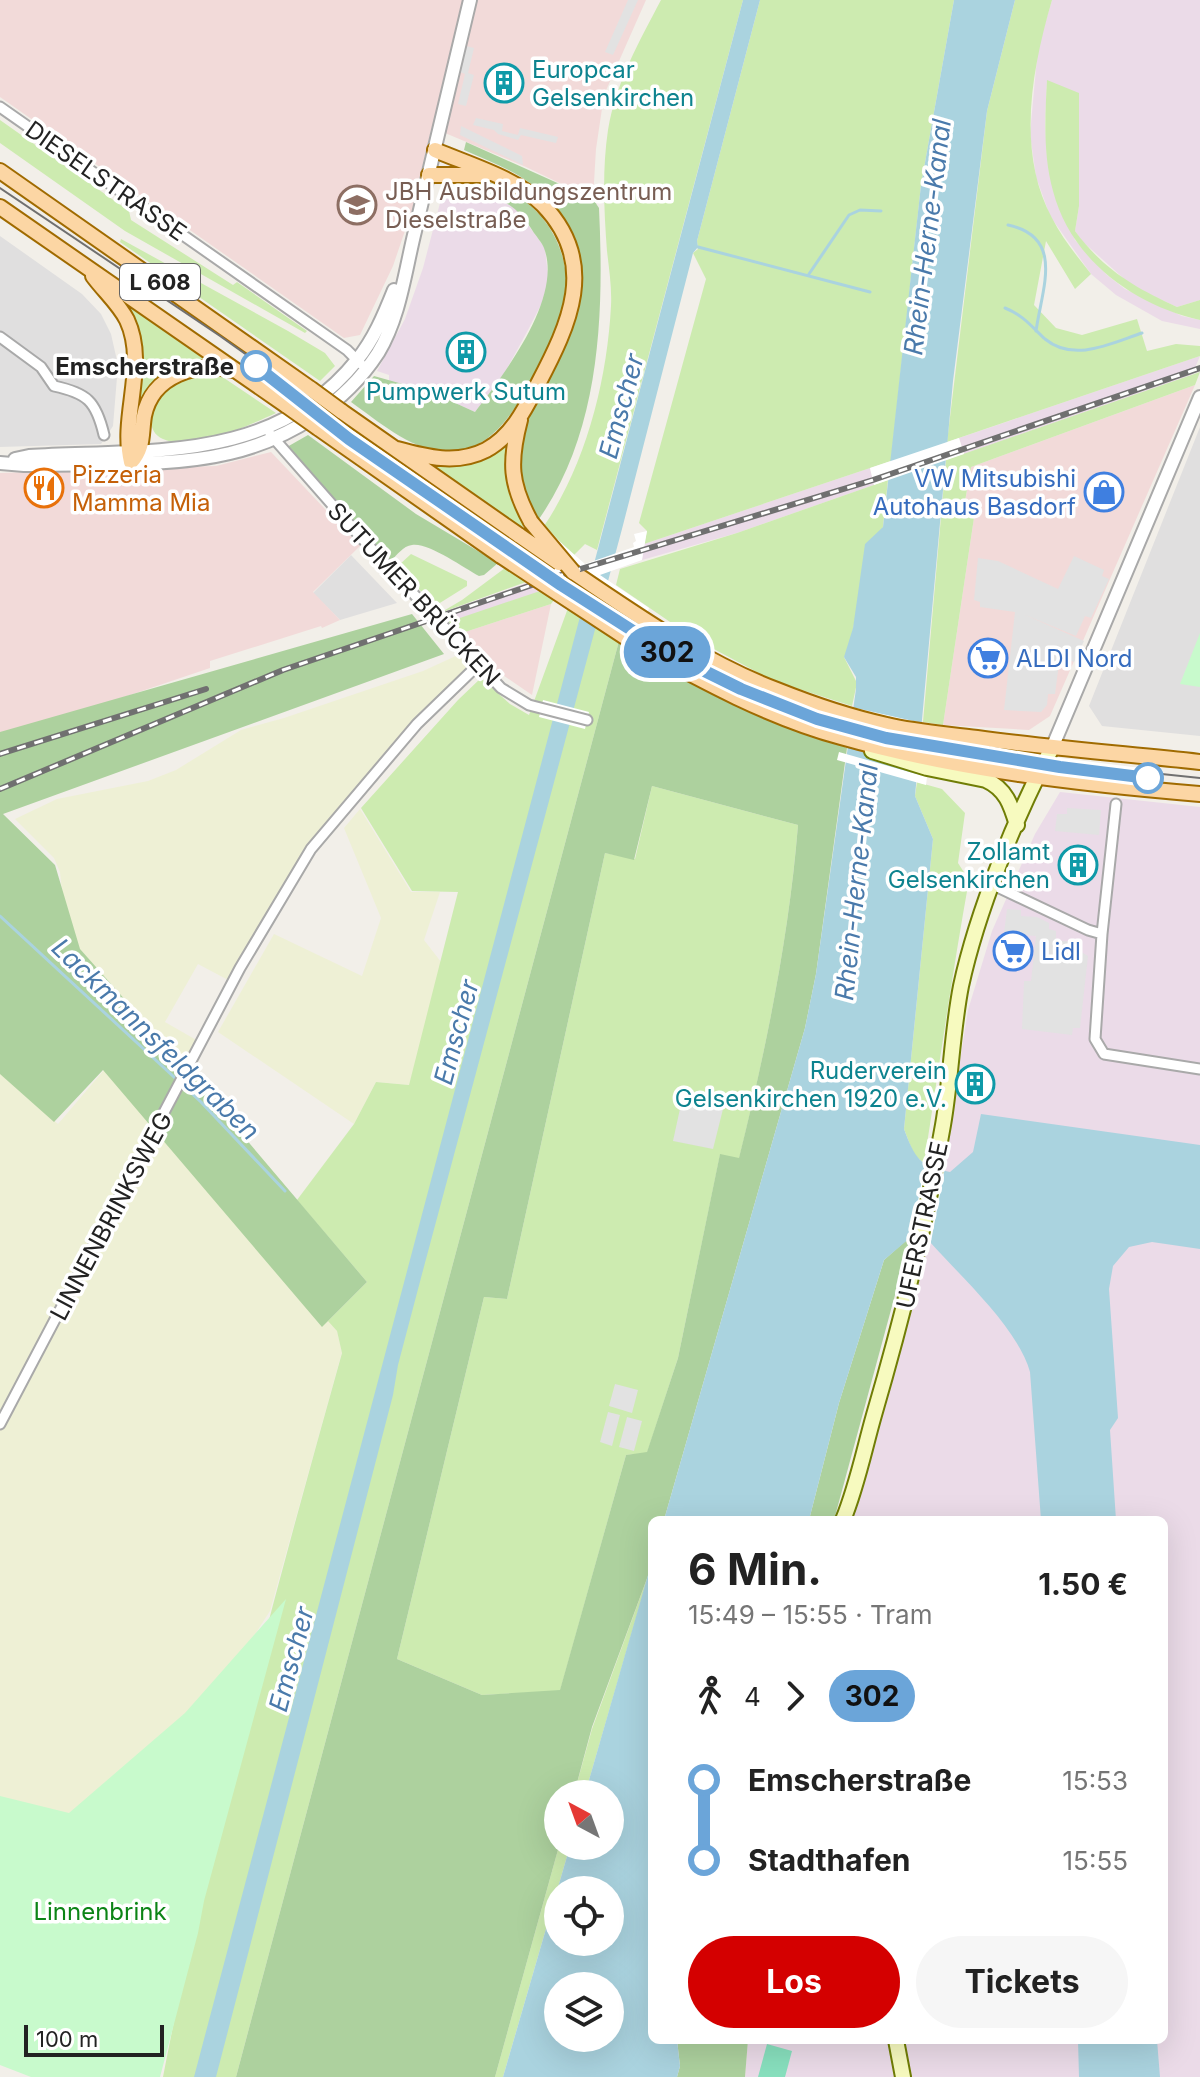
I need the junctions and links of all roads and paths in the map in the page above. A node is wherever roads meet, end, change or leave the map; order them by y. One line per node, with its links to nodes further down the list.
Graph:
1 (470, 0): 3 (street)
2 (0, 107): 10 (street, DIESELSTRASSE)
3 (435, 150): 5 (street); 6 (main road, L 608)
4 (0, 171): 17 (main road, L 608, bridge)
5 (429, 175): 6 (main road, L 608); 10 (street)
6 (492, 175): 13 (main road, L 608)
7 (0, 207): 8 (main road, L 608)
8 (86, 265): 11 (main road, L 608); 18 (main road, L 608)
9 (0, 337): 16 (street)
10 (361, 365): 15 (street)
11 (237, 371): 18 (main road); 25 (main road, L 608, bridge)
12 (1200, 397): 14 (street)
13 (521, 416): 17 (main road, L 608); 20 (main road, L 608, bridge)
14 (1196, 417): 23 (street)
15 (270, 433): 18 (street); 21 (street, SUTUMER BRÜCKEN)
16 (104, 435)
17 (397, 449): 20 (main road, L 608, bridge)
18 (133, 455): 19 (street)
19 (1, 463)
20 (573, 572): 23 (main road, L 608)
21 (479, 664): 22 (street, SUTUMER BRÜCKEN); 33 (street, LINNENBRINKSWEG)
22 (587, 720)
23 (1052, 748): 24 (main road, L 608); 26 (main road, UFERSTRASSE)
24 (1200, 762)
25 (929, 763): 26 (main road, L 608); 29 (main road)
26 (1038, 776): 27 (main road, L 608); 29 (main road, UFERSTRASSE)
27 (1200, 794)
28 (1116, 804): 31 (street)
29 (1017, 825): 30 (main road, UFERSTRASSE)
30 (993, 885): 31 (street); 34 (main road, UFERSTRASSE)
31 (1102, 934): 32 (street)
32 (1200, 1069)
33 (0, 1424)
34 (844, 1516)
35 (897, 2044): 36 (main road)
36 (903, 2077)

